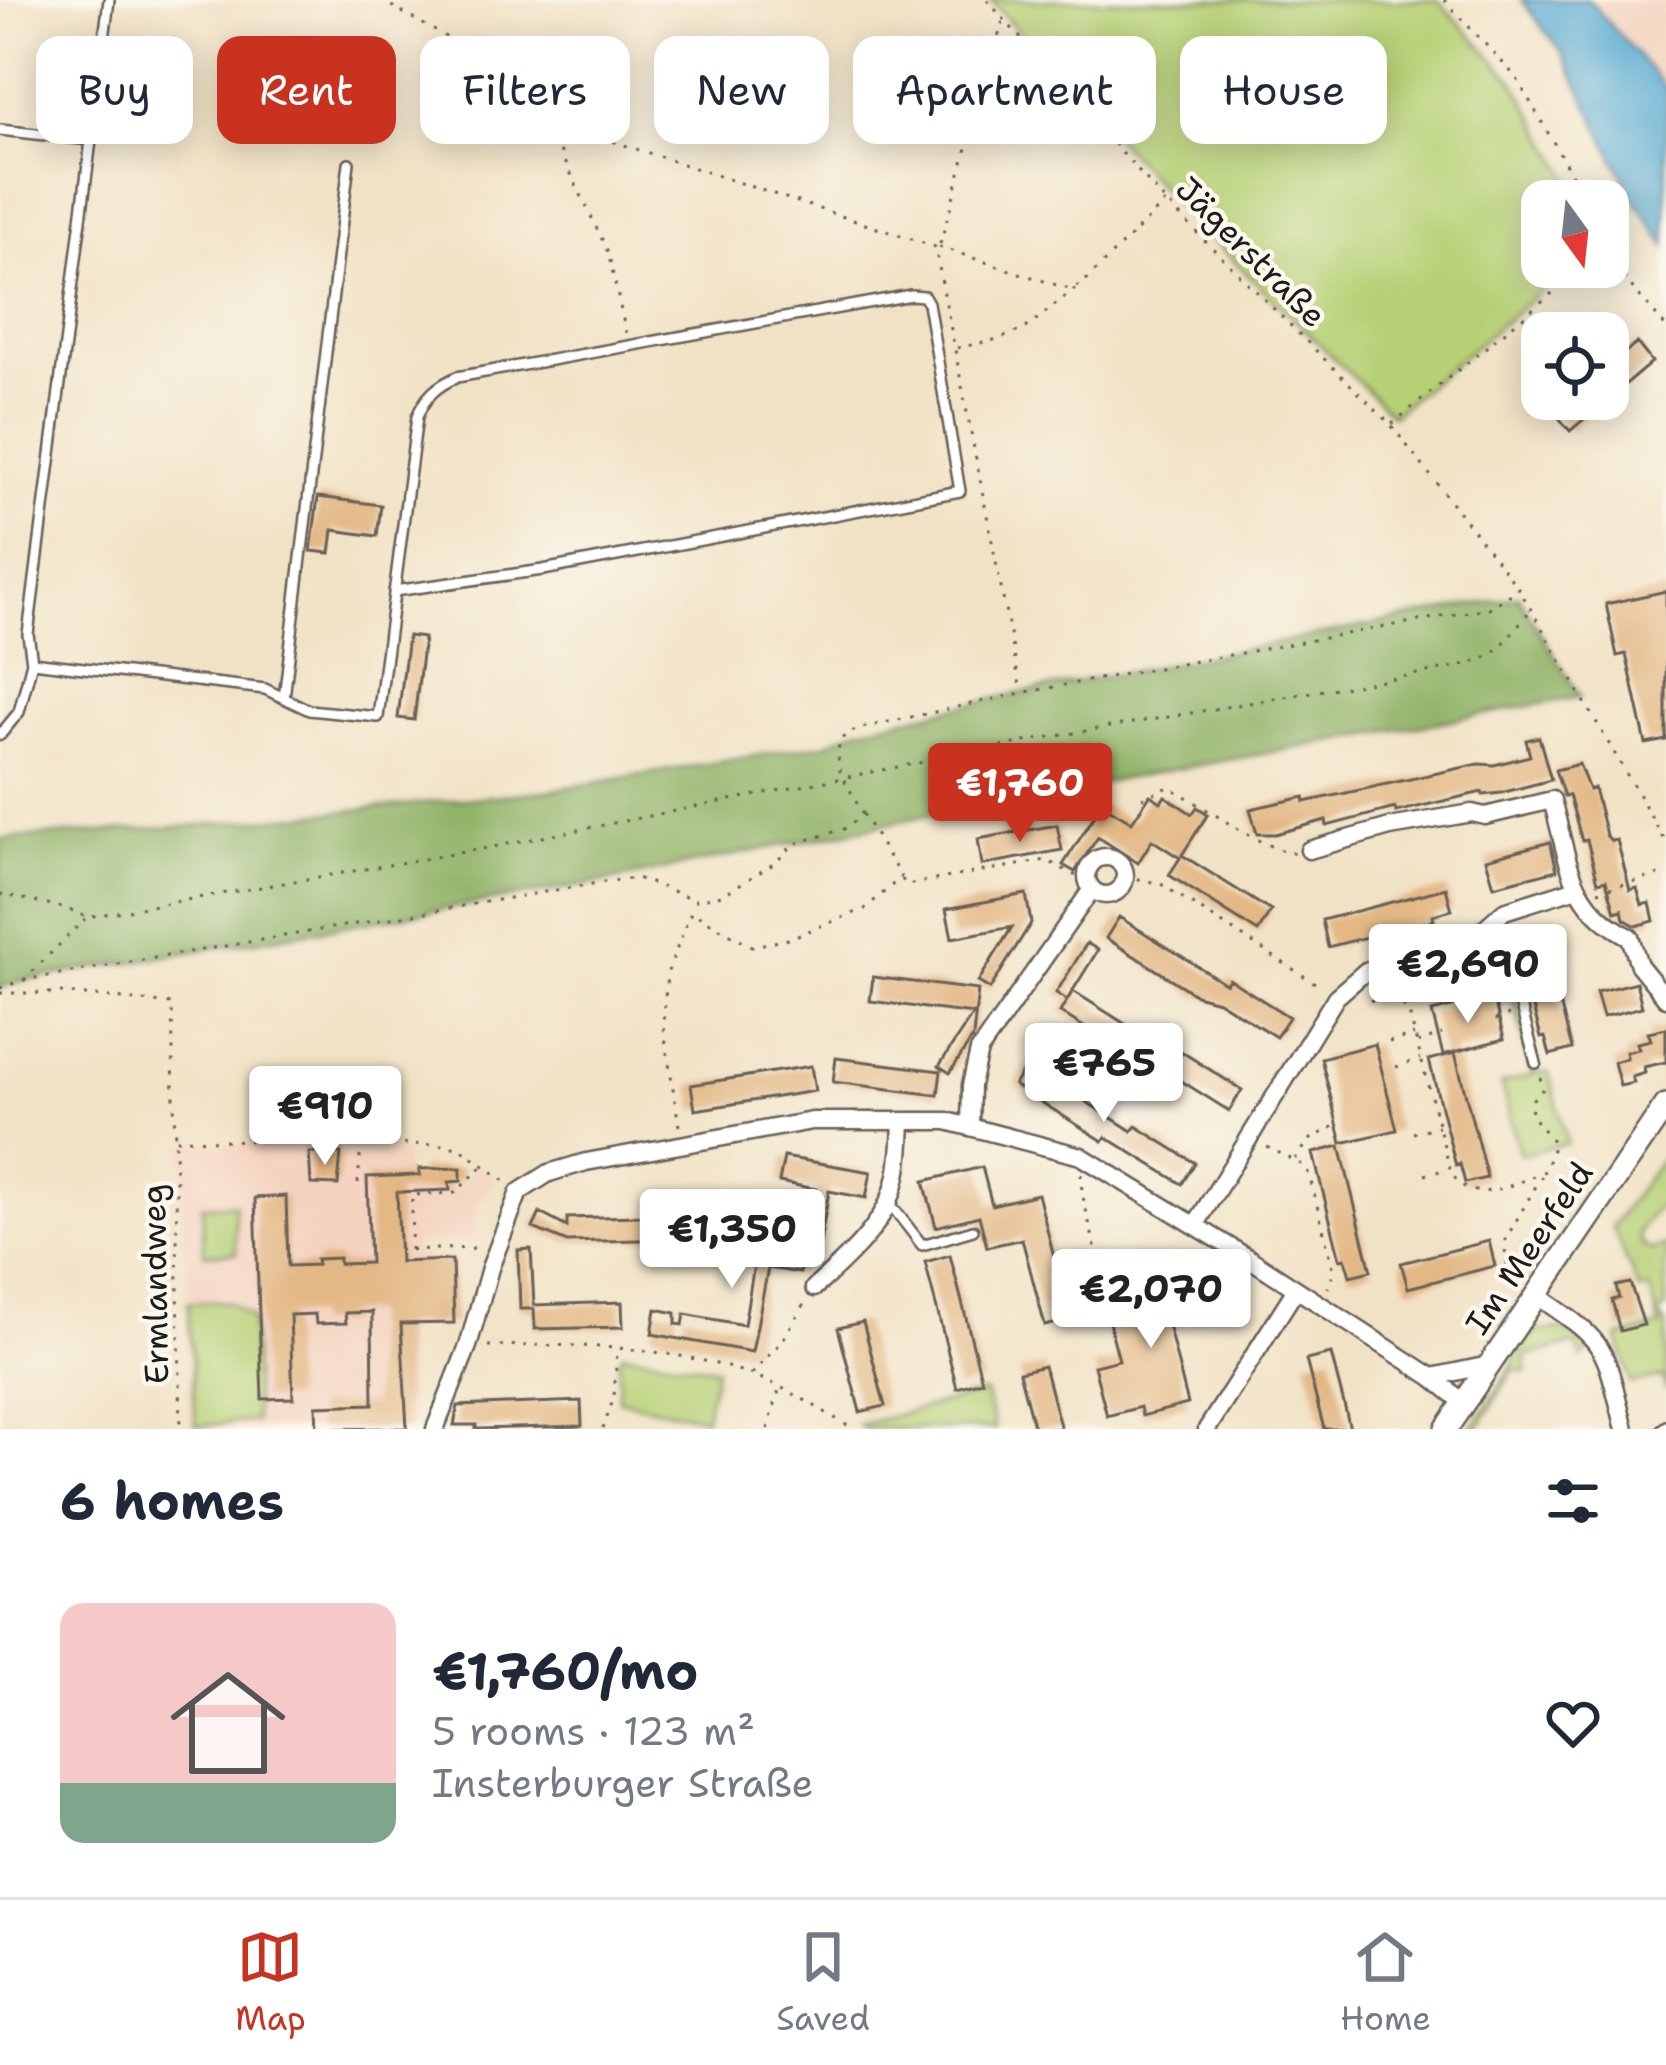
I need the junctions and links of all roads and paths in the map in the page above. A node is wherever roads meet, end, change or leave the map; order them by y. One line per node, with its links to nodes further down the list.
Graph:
1 (109, 0): 6 (lane)
2 (381, 0): 7 (path)
3 (987, 0): 5 (path, Jägerstraße)
4 (1444, 0): 14 (path)
5 (1004, 17): 15 (path, Jägerstraße); 16 (path)
6 (104, 36)
7 (444, 36)
8 (0, 130): 9 (lane)
9 (36, 134)
10 (89, 144): 27 (lane)
11 (556, 144): 21 (path)
12 (621, 144): 16 (path)
13 (349, 163): 29 (lane)
14 (1575, 180)
15 (1166, 202): 18 (path); 23 (path, Jägerstraße)
16 (937, 247): 18 (path); 22 (path)
17 (1629, 284): 20 (path)
18 (1081, 285): 22 (path)
19 (1557, 288): 23 (path)
20 (1666, 327)
21 (628, 346): 25 (lane); 25 (lane)
22 (955, 349): 28 (path)
23 (1391, 425): 24 (path, Jägerstraße)
24 (1519, 589): 26 (path, Jägerstraße); 28 (path)
25 (394, 591): 29 (lane)
26 (1531, 610): 31 (path); 34 (path, Jägerstraße)
27 (32, 662): 29 (lane); 30 (lane)
28 (1021, 693): 31 (path)
29 (284, 698)
30 (0, 735)
31 (844, 777): 33 (path); 42 (path)
32 (1142, 799): 35 (path)
33 (862, 812): 38 (path); 44 (path)
34 (1666, 842)
35 (1309, 850): 40 (street)
36 (1666, 873): 40 (path)
37 (1126, 876): 39 (street); 39 (street); 46 (path)
38 (901, 877): 39 (path); 65 (path)
39 (1090, 885): 59 (street)
40 (1579, 892): 43 (street); 47 (street)
41 (0, 894): 42 (path)
42 (87, 917): 44 (path)
43 (1497, 917): 46 (street); 54 (lane)
44 (24, 980): 45 (path)
45 (0, 991): 63 (path, Ermlandweg)
46 (1336, 997): 62 (street)
47 (1666, 998)
48 (1370, 1000): 50 (path)
49 (1442, 1034): 52 (path)
50 (1416, 1035): 51 (path); 52 (path)
51 (1389, 1042)
52 (1418, 1043): 53 (path)
53 (1422, 1059): 55 (path); 60 (path)
54 (1536, 1064): 70 (path)
55 (1396, 1067)
56 (1666, 1105): 84 (street, Im Meerfeld)
57 (902, 1121): 59 (street); 65 (street); 74 (street)
58 (1340, 1124): 67 (path)
59 (970, 1126): 66 (street)
60 (1439, 1126): 61 (path); 69 (path)
61 (1413, 1133)
62 (1250, 1137): 67 (path); 75 (street)
63 (176, 1139): 64 (path); 93 (path, Ermlandweg)
64 (361, 1143): 68 (path); 72 (path)
65 (682, 1145): 73 (street)
66 (1081, 1156): 75 (street); 80 (path)
67 (1294, 1161): 85 (path)
68 (484, 1166): 73 (path); 79 (path)
69 (1450, 1169): 70 (path); 71 (path)
70 (1545, 1171): 81 (path)
71 (1425, 1174)
72 (358, 1183)
73 (519, 1192): 77 (street)
74 (888, 1200): 76 (lane); 82 (street)
75 (1196, 1224): 80 (street)
76 (973, 1230)
77 (498, 1248): 79 (path); 86 (street)
78 (399, 1250): 79 (path)
79 (411, 1250)
80 (1250, 1259): 83 (street)
81 (1516, 1282)
82 (814, 1288): 89 (path)
83 (1297, 1289): 85 (street); 98 (street)
84 (1537, 1294): 88 (street, Im Meerfeld); 100 (street)
85 (1319, 1304): 90 (street)
86 (468, 1346): 87 (path); 94 (street)
87 (617, 1350): 89 (path); 95 (path)
88 (1489, 1365): 90 (street); 92 (street, Im Meerfeld)
89 (752, 1375): 91 (path)
90 (1432, 1377): 92 (street)
91 (780, 1387): 96 (path); 97 (path)
92 (1463, 1402): 99 (street, Im Meerfeld)
93 (181, 1429)
94 (435, 1429)
95 (603, 1429)
96 (768, 1429)
97 (853, 1429)
98 (1208, 1429)
99 (1446, 1429)
100 (1625, 1429)

